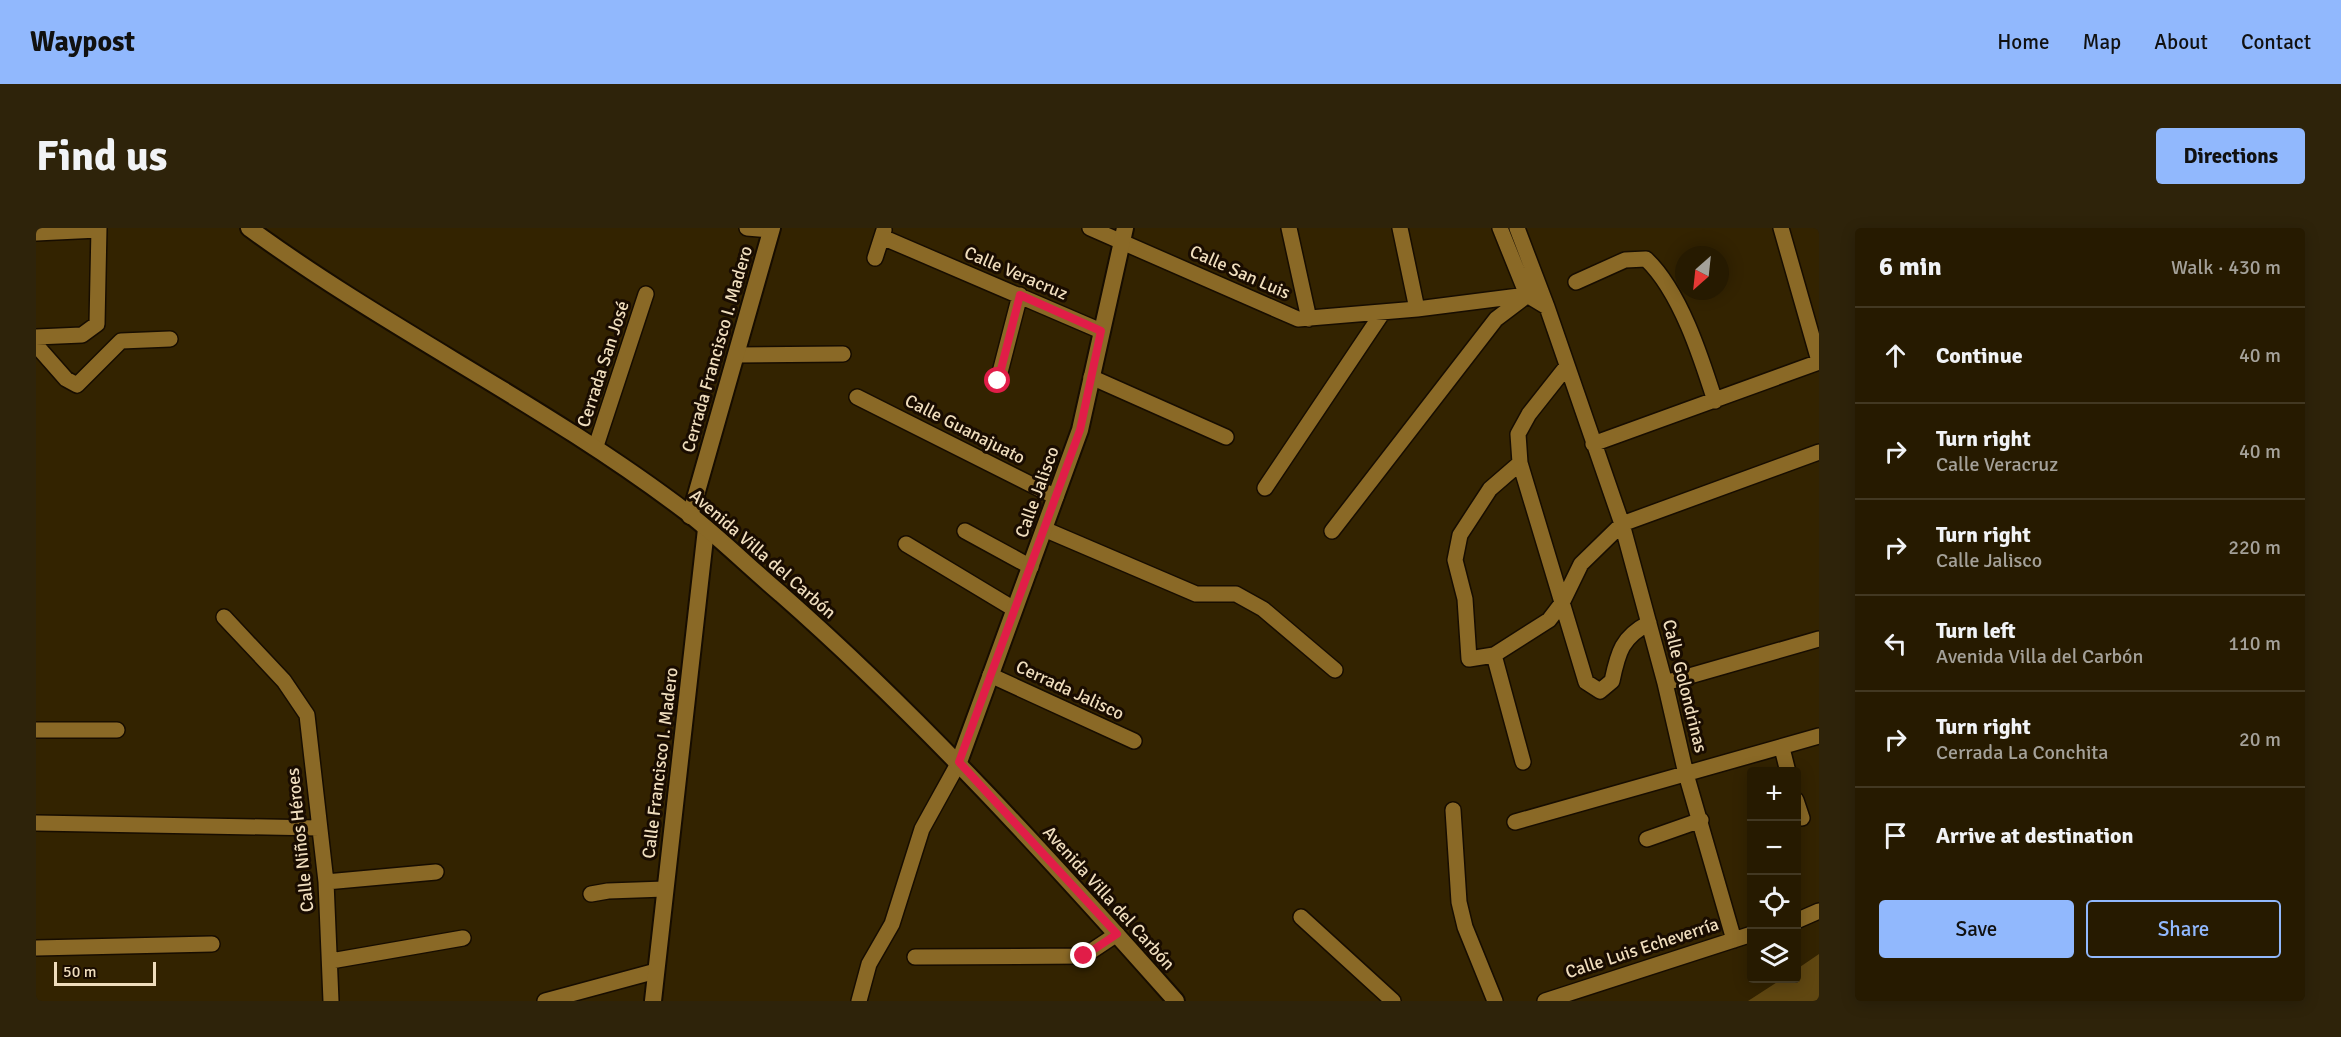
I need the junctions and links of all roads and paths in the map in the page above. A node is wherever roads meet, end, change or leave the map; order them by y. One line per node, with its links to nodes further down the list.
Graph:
1 (249, 228): 37 (street, Avenida Villa del Carbón)
2 (747, 228): 10 (street)
3 (1090, 228): 13 (street, Calle San Luis)
4 (1289, 228): 22 (street)
5 (1400, 228): 20 (street)
6 (1500, 228): 18 (street)
7 (1517, 228): 19 (street, Calle Golondrinas)
8 (1781, 228): 29 (street)
9 (98, 229): 12 (street); 24 (street)
10 (771, 229): 28 (street, Cerrada Francisco I. Madero)
11 (883, 232): 14 (street); 17 (street, Calle Veracruz)
12 (36, 233)
13 (1124, 235): 22 (street, Calle San Luis); 23 (street, Calle Jalisco)
14 (875, 258)
15 (1576, 282): 34 (street)
16 (646, 294): 37 (street, Cerrada San José)
17 (1020, 295): 23 (street, Calle Veracruz); 32 (street)
18 (1527, 296): 19 (street); 20 (street); 47 (street)
19 (1547, 307): 30 (street, Calle Golondrinas)
20 (1417, 309): 21 (street)
21 (1383, 312): 22 (street); 40 (street)
22 (1309, 320)
23 (1101, 331): 31 (street, Calle Jalisco)
24 (36, 337)
25 (170, 339): 26 (street)
26 (36, 345)
27 (843, 354): 28 (street)
28 (736, 355): 42 (street, Cerrada Francisco I. Madero)
29 (1819, 361): 34 (street)
30 (1567, 366): 36 (street, Calle Golondrinas); 39 (street)
31 (1091, 377): 35 (street); 41 (street, Calle Jalisco)
32 (998, 381)
33 (857, 397): 41 (street, Calle Guanajuato)
34 (1715, 401): 36 (street)
35 (1226, 437)
36 (1593, 444): 43 (street, Calle Golondrinas)
37 (596, 446): 42 (street, Avenida Villa del Carbón)
38 (1819, 452): 43 (street)
39 (1520, 463): 50 (street); 55 (street)
40 (1265, 488)
41 (1056, 497): 45 (street, Calle Jalisco)
42 (690, 516): 44 (street, Avenida Villa del Carbón)
43 (1622, 524): 50 (street); 53 (street, Calle Golondrinas)
44 (706, 529): 64 (street, Avenida Villa del Carbón); 78 (street, Calle Francisco I. Madero)
45 (1044, 529): 49 (street, Calle Jalisco); 56 (street)
46 (964, 531): 49 (street)
47 (1332, 531)
48 (906, 543): 51 (street)
49 (1031, 567): 51 (street, Calle Jalisco)
50 (1562, 603): 53 (street); 55 (street)
51 (1014, 609): 57 (street, Calle Jalisco)
52 (224, 617): 74 (street, Calle Niños Héroes)
53 (1649, 623): 58 (street, Calle Golondrinas)
54 (1819, 639): 58 (street)
55 (1494, 655): 65 (street)
56 (1335, 670)
57 (990, 675): 62 (street, Cerrada Jalisco); 64 (street, Calle Jalisco)
58 (1665, 684): 67 (street, Calle Golondrinas)
59 (36, 730): 60 (street)
60 (117, 730)
61 (1819, 736): 63 (street)
62 (1134, 741)
63 (1782, 748): 66 (street); 67 (street)
64 (959, 762): 83 (street, Avenida Villa del Carbón); 95 (street)
65 (1523, 762)
66 (1787, 767)
67 (1686, 774): 71 (street, Calle Golondrinas); 72 (street)
68 (1453, 810): 98 (street)
69 (1801, 814): 70 (street)
70 (1802, 818)
71 (1701, 820): 75 (street); 86 (street, Calle Golondrinas)
72 (1515, 822)
73 (36, 823): 74 (street)
74 (319, 828): 77 (street, Calle Niños Héroes)
75 (1647, 839)
76 (436, 872): 77 (street)
77 (326, 882): 90 (street, Calle Niños Héroes)
78 (665, 889): 79 (street); 91 (street, Calle Francisco I. Madero)
79 (591, 894)
80 (1819, 911): 82 (street)
81 (1301, 917): 97 (street)
82 (1801, 919)
83 (1117, 934): 89 (street); 96 (street, Avenida Villa del Carbón)
84 (1747, 936): 86 (street, Calle Luis Echeverría)
85 (463, 938): 90 (street)
86 (1734, 940): 99 (street, Calle Luis Echeverría)
87 (212, 944): 88 (street)
88 (36, 948)
89 (915, 957)
90 (331, 961): 92 (street, Calle Niños Héroes)
91 (656, 971): 93 (street); 94 (street, Calle Francisco I. Madero)
92 (331, 1001)
93 (545, 1001)
94 (653, 1001)
95 (859, 1001)
96 (1176, 1001)
97 (1393, 1001)
98 (1495, 1001)
99 (1545, 1001)

